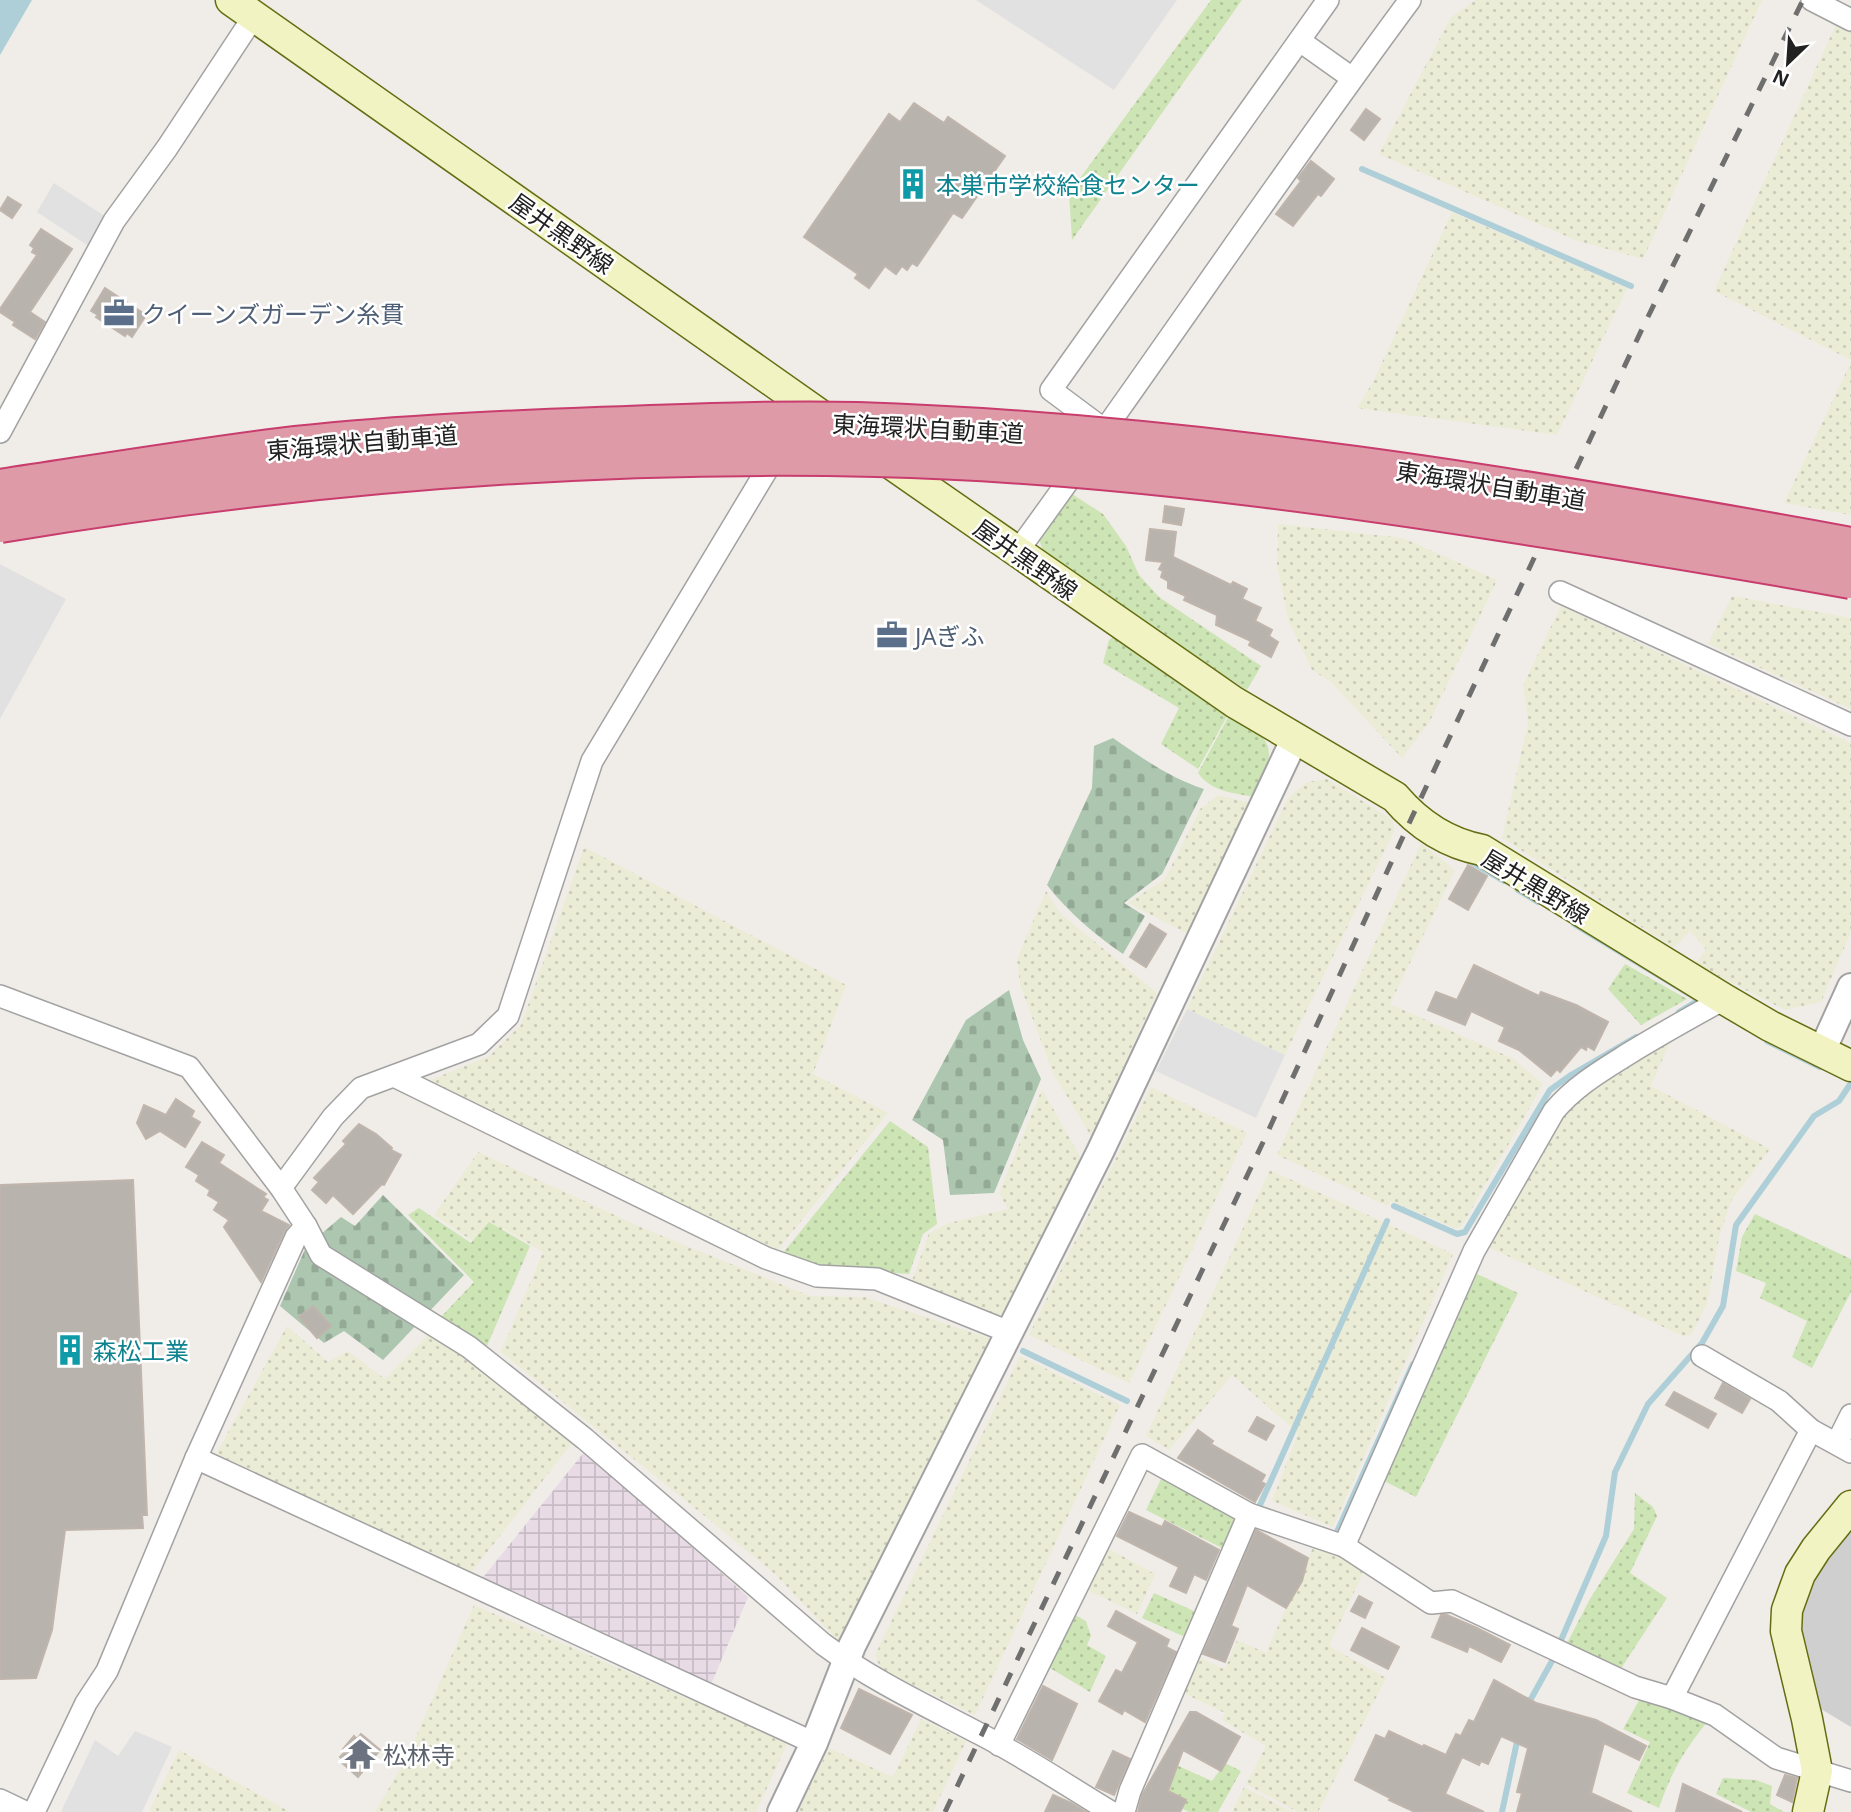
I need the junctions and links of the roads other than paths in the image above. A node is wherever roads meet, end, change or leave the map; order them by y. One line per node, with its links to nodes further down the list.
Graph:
1 (1328, 0): 6 (street)
2 (1410, 0): 7 (street)
3 (1812, 0): 5 (street)
4 (242, 8): 8 (main road, 屋井黒野線); 10 (street)
5 (1851, 20)
6 (1300, 41): 7 (street); 9 (street)
7 (1352, 79): 9 (street)
8 (806, 405): 14 (main road, 屋井黒野線); 24 (street)
9 (1106, 431): 14 (street)
10 (0, 432)
11 (0, 489): 13 (highway, 東海環状自動車道, bridge)
12 (0, 523): 15 (highway, 東海環状自動車道, bridge)
13 (1851, 547)
14 (1017, 552): 18 (main road, 屋井黒野線)
15 (1851, 579)
16 (1560, 592): 17 (street)
17 (1851, 726)
18 (1295, 738): 21 (main road, 屋井黒野線); 27 (street)
19 (1851, 987): 22 (street)
20 (0, 996): 25 (street)
21 (1724, 999): 22 (main road, 屋井黒野線); 35 (street)
22 (1821, 1053): 23 (main road, 屋井黒野線)
23 (1851, 1066)
24 (394, 1076): 25 (street); 27 (street)
25 (281, 1188): 26 (street)
26 (306, 1226): 32 (street); 36 (street)
27 (1009, 1332): 36 (street)
28 (1702, 1356): 30 (street)
29 (1851, 1415): 31 (street)
30 (1811, 1430): 31 (street); 37 (street)
31 (1844, 1448)
32 (196, 1458): 38 (street); 44 (street)
33 (1851, 1506): 40 (main road)
34 (1249, 1514): 35 (street); 39 (street); 47 (street)
35 (1344, 1546): 37 (street)
36 (846, 1661): 38 (street); 39 (street)
37 (1672, 1698): 40 (street)
38 (814, 1743): 45 (street)
39 (999, 1745): 46 (street)
40 (1817, 1772): 41 (street); 48 (main road)
41 (1851, 1781)
42 (0, 1800): 43 (street)
43 (25, 1812)
44 (34, 1812)
45 (781, 1812)
46 (1111, 1812)
47 (1124, 1812)
48 (1808, 1812)

